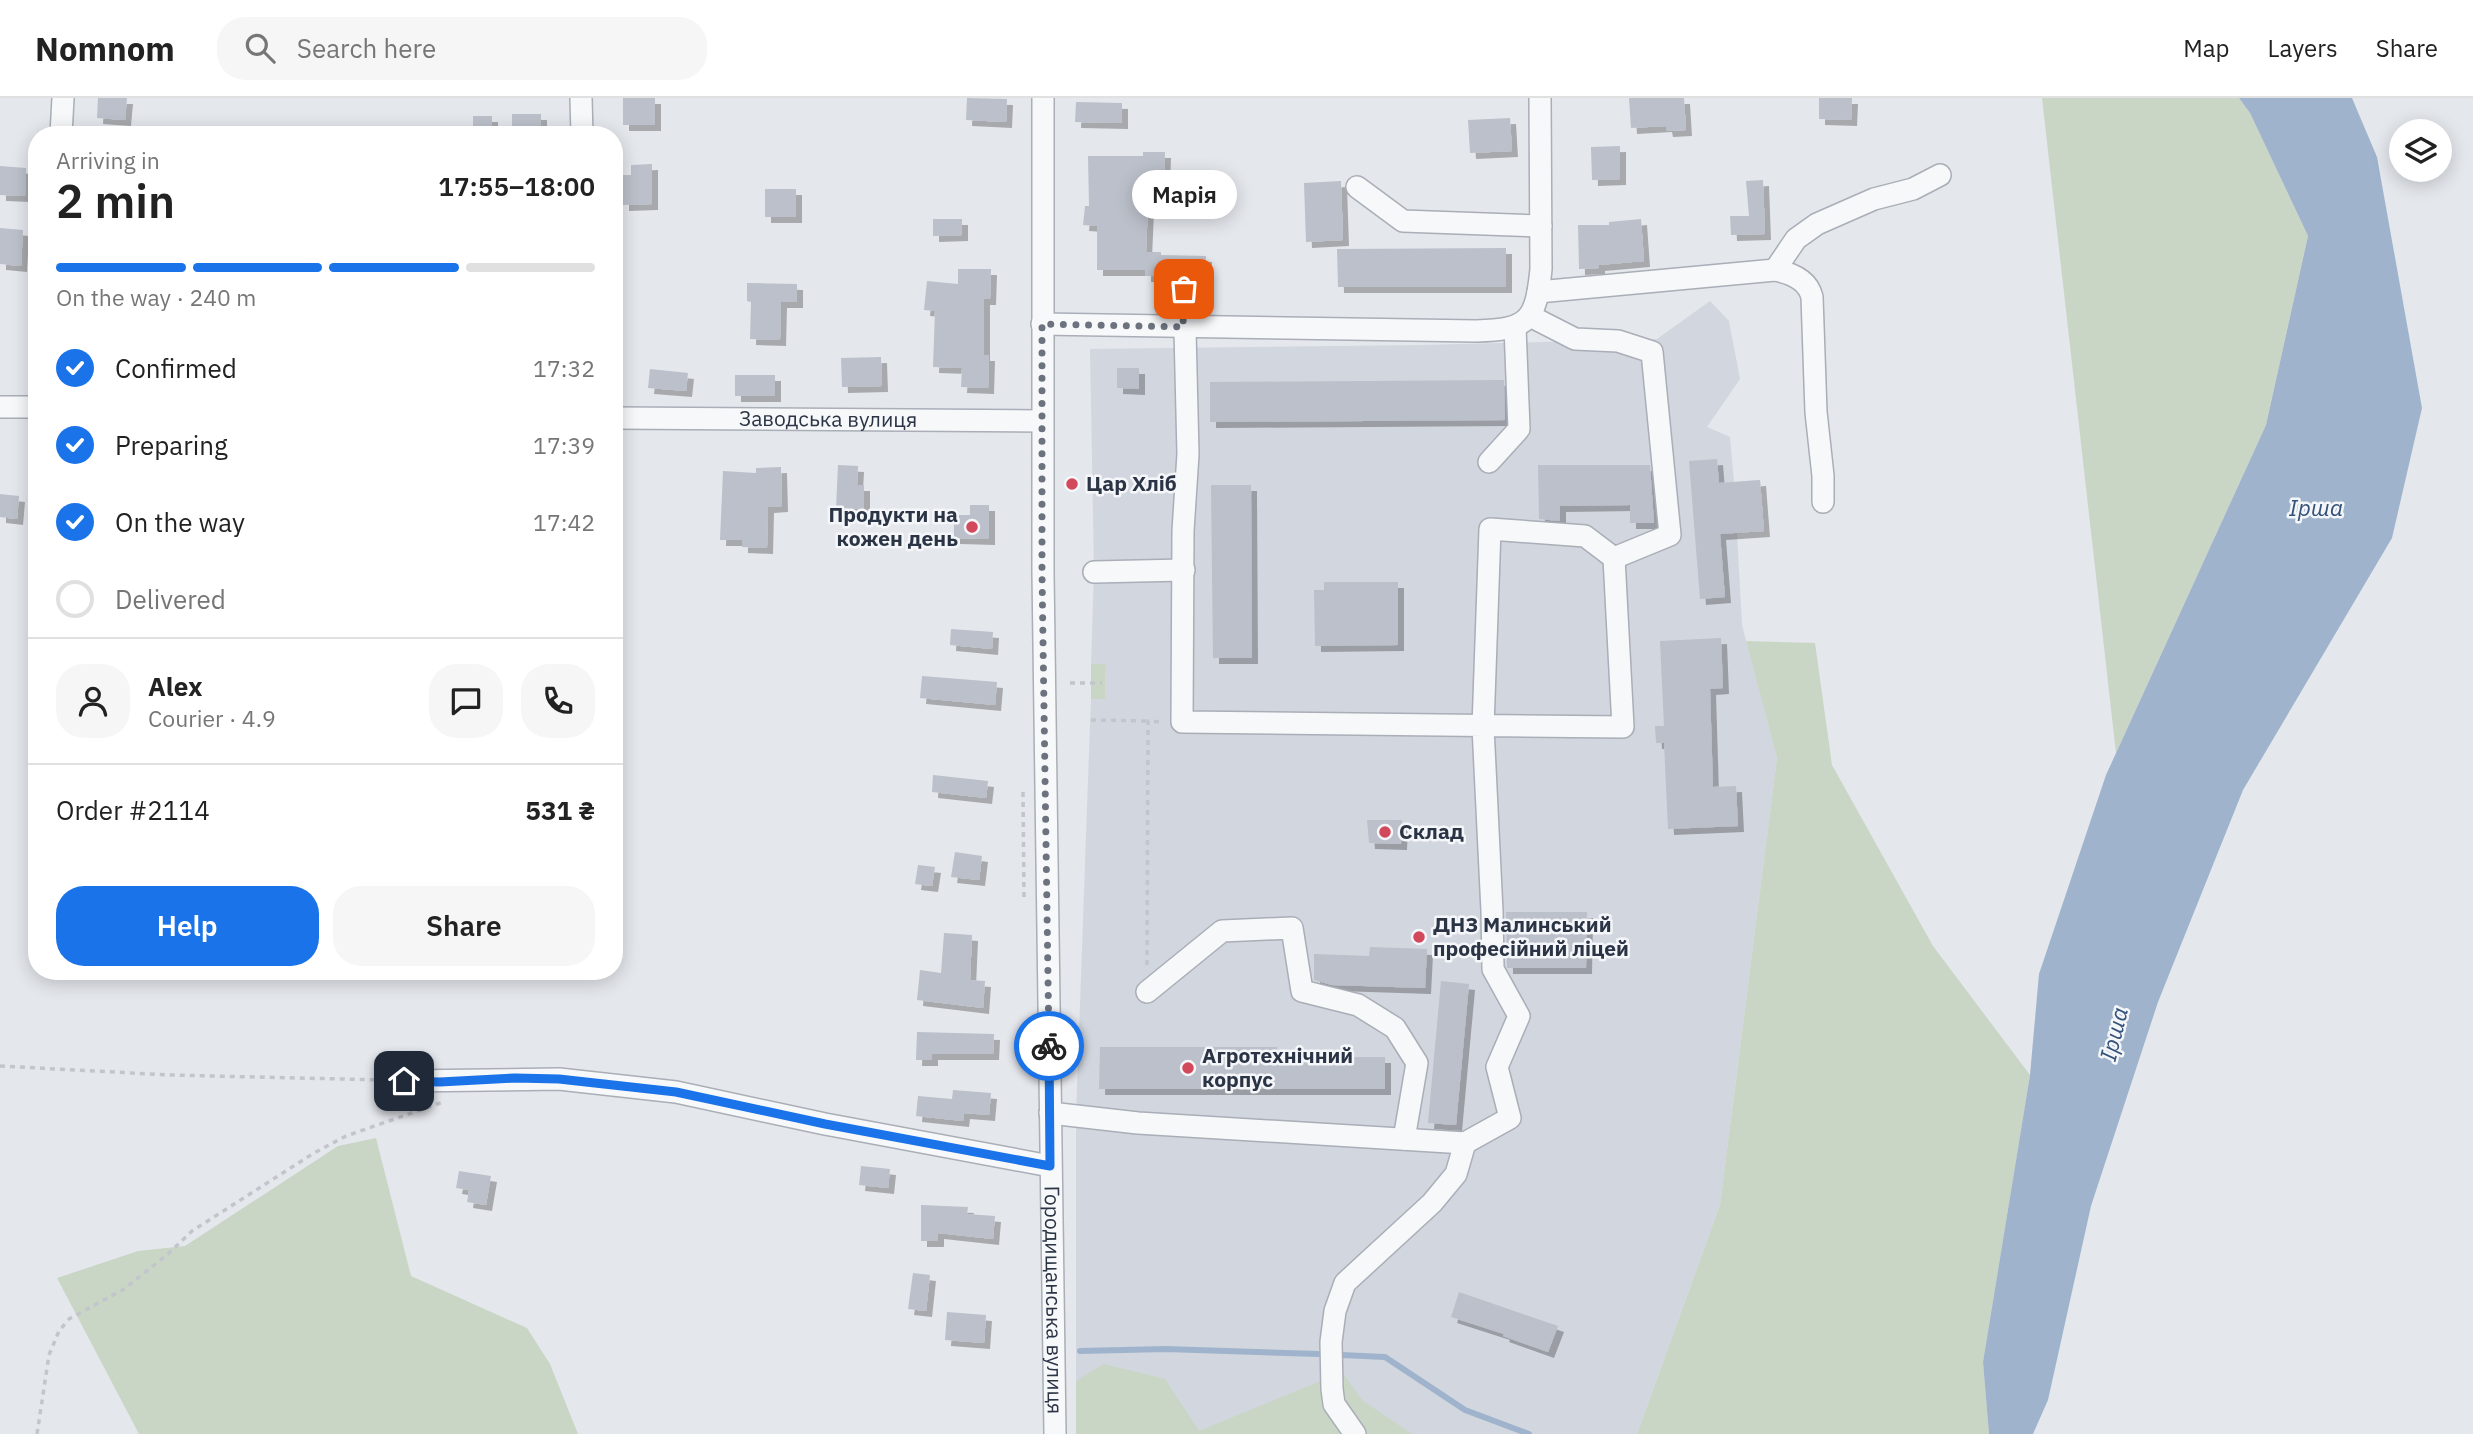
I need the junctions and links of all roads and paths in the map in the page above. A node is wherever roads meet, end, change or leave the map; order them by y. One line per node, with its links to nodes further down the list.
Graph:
1 (63, 98): 5 (street)
2 (581, 98): 6 (street)
3 (1043, 98): 14 (street, Городищанська вулиця)
4 (1540, 98): 9 (street)
5 (61, 126)
6 (582, 126)
7 (1940, 175): 10 (street)
8 (1357, 187): 9 (street)
9 (1541, 226): 12 (street)
10 (1775, 270): 12 (street); 21 (street)
11 (1184, 289): 15 (street)
12 (1538, 292): 13 (street)
13 (1522, 321): 15 (street); 20 (street); 22 (street)
14 (1042, 324): 15 (street); 19 (street, Городищанська вулиця)
15 (1183, 327): 23 (street)
16 (0, 407): 17 (street)
17 (28, 407)
18 (623, 418): 19 (street, Заводська вулиця)
19 (1042, 421): 35 (street, Городищанська вулиця)
20 (1489, 462)
21 (1823, 502)
22 (1614, 558): 30 (street); 30 (street)
23 (1184, 570): 24 (street); 29 (street)
24 (1094, 572)
25 (1070, 683): 26 (path)
26 (1102, 683)
27 (1091, 720): 28 (path)
28 (1148, 722): 29 (path); 31 (path)
29 (1182, 722): 30 (street)
30 (1483, 727): 37 (street)
31 (1147, 992): 36 (street)
32 (0, 1066): 33 (path)
33 (404, 1081): 38 (street, Городищанська вулиця)
34 (449, 1100): 39 (path)
35 (1049, 1113): 36 (street); 38 (street, Городищанська вулиця)
36 (1404, 1139): 37 (street)
37 (1465, 1143): 41 (street)
38 (1050, 1166): 40 (street, Городищанська вулиця)
39 (37, 1434)
40 (1055, 1434)
41 (1355, 1434)

